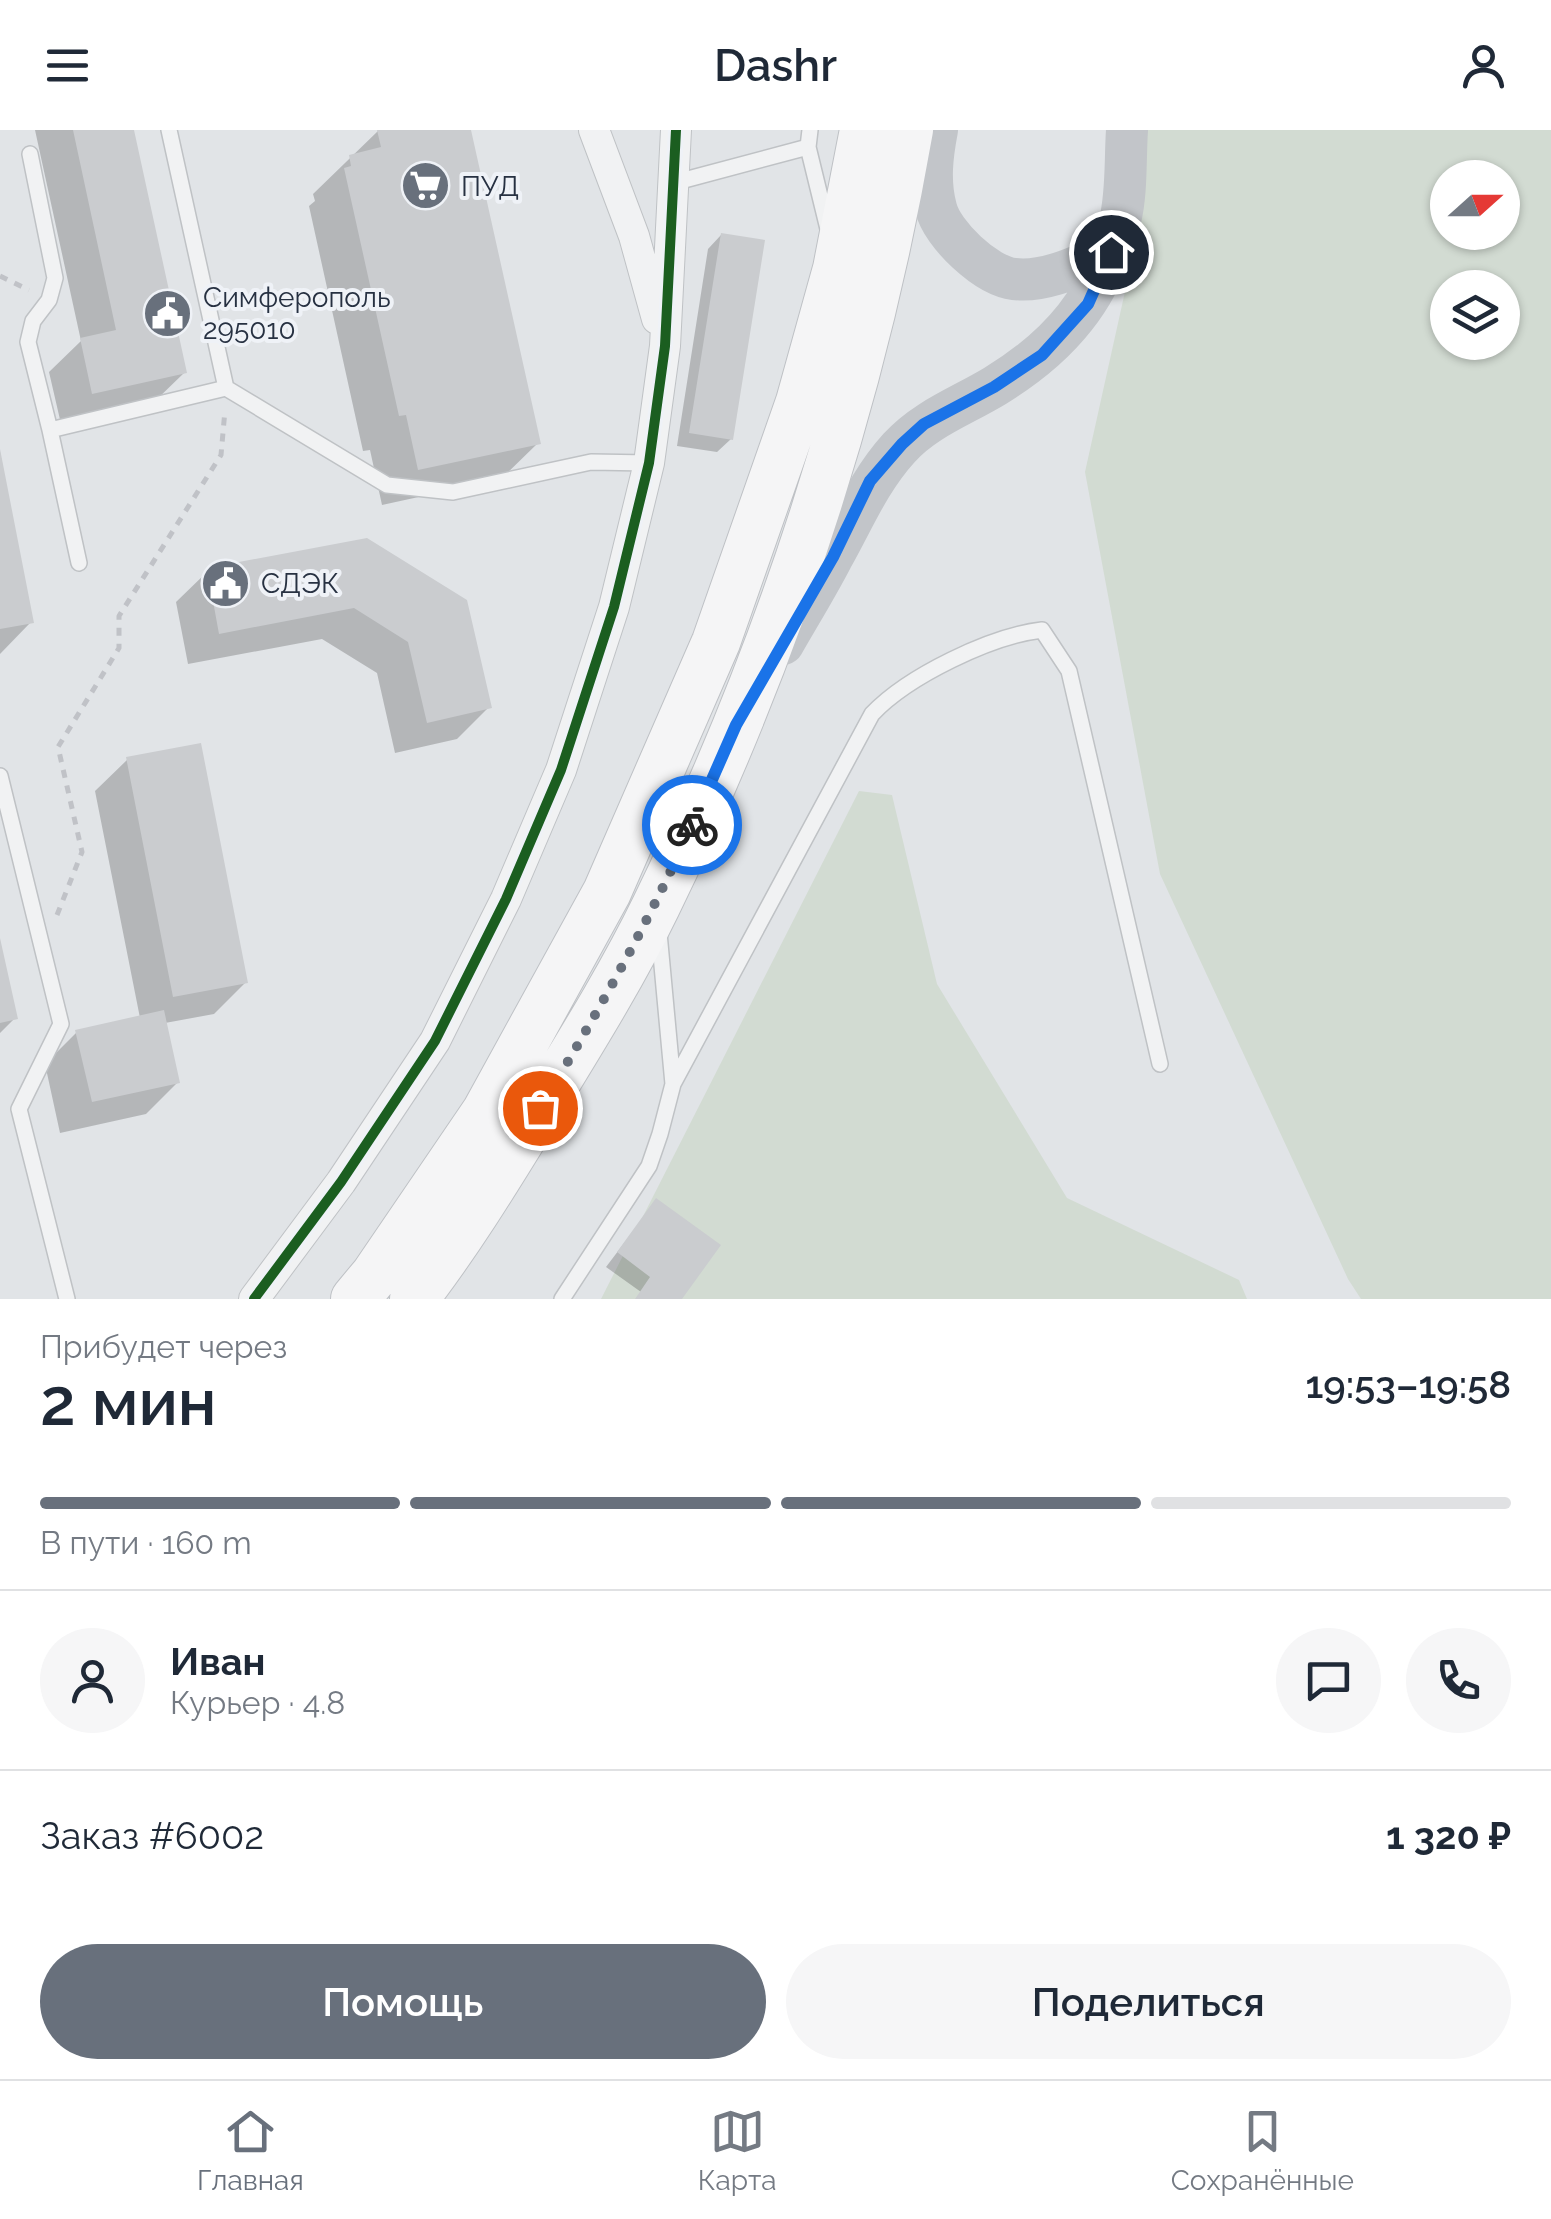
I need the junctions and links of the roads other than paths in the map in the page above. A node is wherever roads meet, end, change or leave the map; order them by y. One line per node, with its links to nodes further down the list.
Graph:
1 (169, 130): 16 (lane)
2 (594, 130): 15 (street)
3 (656, 130): 12 (street)
4 (676, 130): 12 (street)
5 (810, 130): 10 (lane)
6 (864, 130): 14 (main road)
7 (908, 130): 20 (main road)
8 (937, 130): 13 (main road)
9 (1127, 130): 13 (main road)
10 (808, 148): 12 (lane); 14 (lane)
11 (30, 154): 17 (lane)
12 (674, 182): 15 (street)
13 (1111, 252): 20 (main road)
14 (837, 269): 27 (main road)
15 (665, 346): 18 (street)
16 (226, 388): 17 (lane); 18 (lane)
17 (50, 430): 19 (lane)
18 (649, 463): 26 (street)
19 (79, 563)
20 (736, 725): 22 (main road)
21 (0, 776): 25 (lane)
22 (656, 906): 24 (lane); 28 (main road)
23 (1160, 1064): 24 (lane)
24 (673, 1084): 29 (lane)
25 (67, 1299)
26 (254, 1299)
27 (355, 1299)
28 (414, 1299)
29 (562, 1299)

